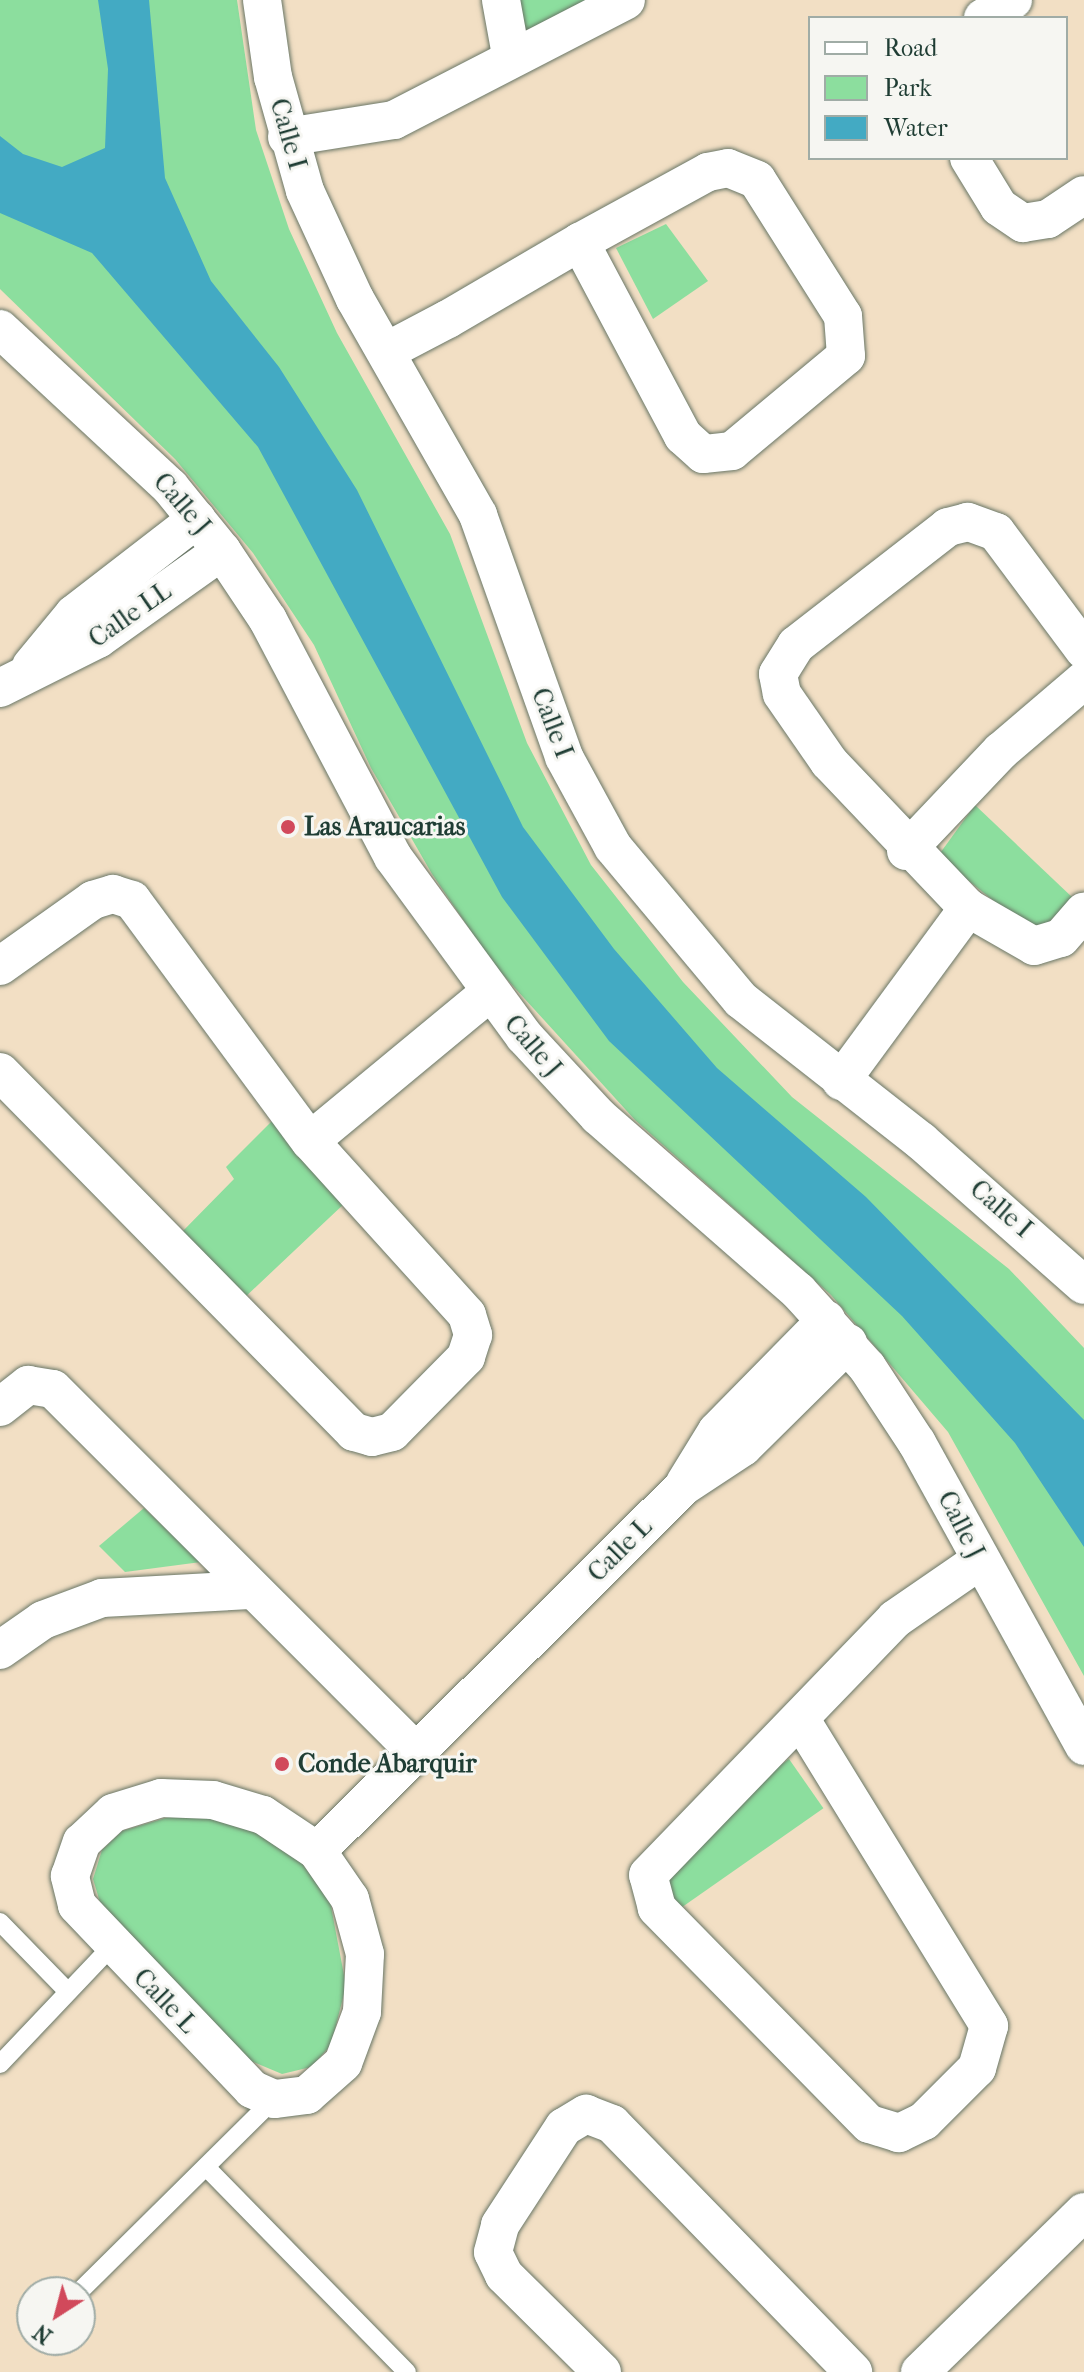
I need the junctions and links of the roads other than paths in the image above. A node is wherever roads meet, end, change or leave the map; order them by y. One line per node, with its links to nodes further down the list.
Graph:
1 (262, 0): 7 (street, Calle I)
2 (501, 0): 6 (street)
3 (626, 0): 6 (street)
4 (1013, 0): 5 (street)
5 (986, 16)
6 (511, 55): 7 (street)
7 (287, 137): 12 (street, Calle I)
8 (970, 160): 9 (street)
9 (1084, 195)
10 (580, 242): 10 (street); 12 (street)
11 (0, 329): 13 (street, Calle J)
12 (387, 351): 25 (street, Calle I)
13 (197, 519): 14 (street, Calle J); 16 (street, Calle LL)
14 (222, 551): 16 (street, Calle LL); 23 (street, Calle J)
15 (1084, 650): 19 (street)
16 (31, 666): 18 (street, Calle LL)
17 (1084, 680): 19 (street)
18 (0, 688)
19 (906, 851): 20 (street)
20 (968, 908): 21 (street); 25 (street)
21 (1084, 912)
22 (0, 966): 26 (street)
23 (489, 993): 26 (street); 28 (street, Calle J)
24 (0, 1072): 26 (street)
25 (841, 1081): 27 (street, Calle I)
26 (310, 1141)
27 (1084, 1285)
28 (837, 1332): 30 (street, Calle J); 35 (street, Calle L)
29 (0, 1407): 31 (street)
30 (979, 1561): 33 (street); 34 (street, Calle J)
31 (250, 1590): 32 (street); 35 (street)
32 (0, 1650)
33 (801, 1720): 33 (street)
34 (1084, 1746)
35 (416, 1752): 36 (street, Calle L)
36 (317, 1851): 38 (street, Calle L); 41 (street, Calle L)
37 (0, 1922): 39 (lane)
38 (112, 1946): 39 (lane); 41 (street, Calle L)
39 (67, 1991): 40 (lane)
40 (0, 2064)
41 (274, 2099): 42 (lane)
42 (206, 2167): 44 (lane); 45 (lane)
43 (1084, 2212): 48 (street)
44 (95, 2276)
45 (399, 2369)
46 (602, 2372): 47 (street)
47 (853, 2372)
48 (920, 2372)

